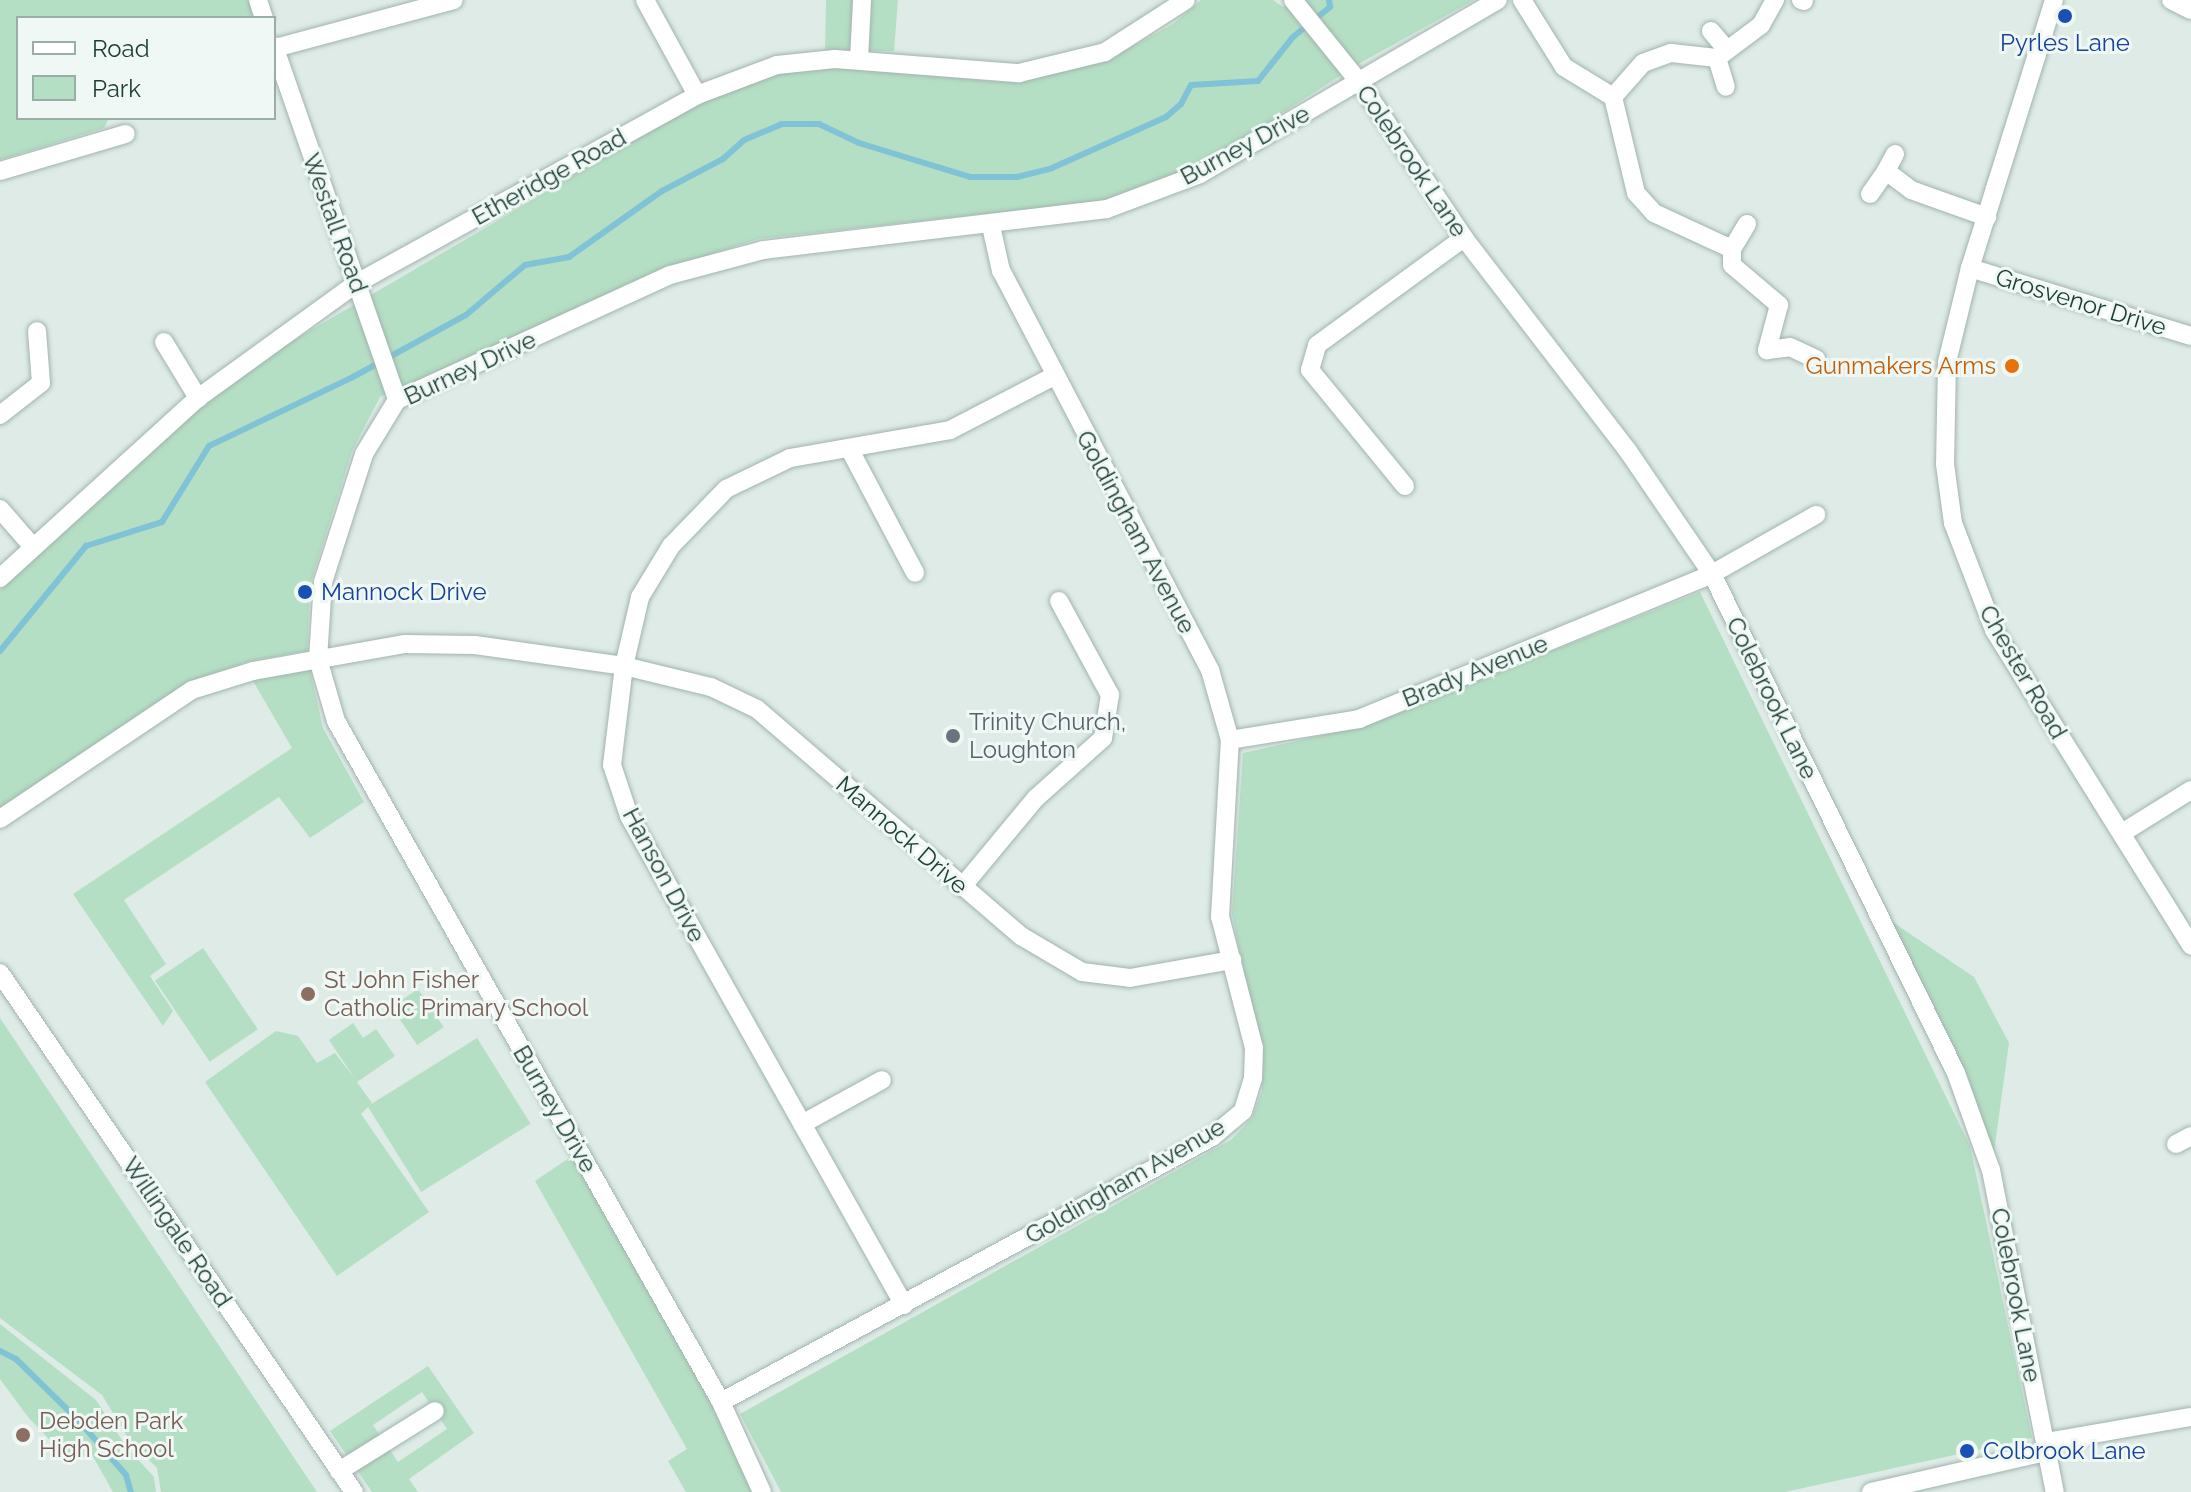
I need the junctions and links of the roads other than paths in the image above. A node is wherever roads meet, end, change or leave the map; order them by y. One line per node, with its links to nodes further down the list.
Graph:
1 (454, 0): 13 (street)
2 (645, 0): 19 (street)
3 (862, 0): 16 (street)
4 (1186, 0): 16 (street, Etheridge Road)
5 (1498, 0): 17 (street, Burney Drive)
6 (1522, 0): 20 (street)
7 (1775, 0): 15 (street)
8 (2054, 0): 26 (street, Chester Road)
9 (2171, 0): 11 (street)
10 (1298, 5): 17 (street, Colebrook Lane)
11 (2191, 10)
12 (1711, 31): 15 (street)
13 (276, 46)
14 (276, 53): 32 (street, Westall Road)
15 (1722, 54): 18 (street); 20 (street)
16 (859, 60): 19 (street, Etheridge Road)
17 (1360, 83): 28 (street, Burney Drive); 29 (street, Colebrook Lane)
18 (1726, 87)
19 (697, 95): 32 (street, Etheridge Road)
20 (1613, 97): 30 (street)
21 (126, 134): 23 (street)
22 (1895, 154): 24 (street)
23 (0, 171)
24 (1886, 171): 25 (street); 26 (street)
25 (1870, 194)
26 (1987, 217): 31 (street, Chester Road)
27 (1747, 224): 30 (street)
28 (991, 226): 37 (street, Goldingham Avenue); 39 (street, Burney Drive)
29 (1464, 238): 42 (street); 47 (street, Colebrook Lane)
30 (1732, 249): 36 (street)
31 (1970, 268): 34 (street, Grosvenor Drive); 55 (street, Chester Road)
32 (357, 283): 38 (street, Etheridge Road); 39 (street, Westall Road)
33 (37, 331): 40 (street)
34 (2191, 336)
35 (164, 342): 38 (street)
36 (1816, 359)
37 (1054, 376): 41 (street, Hanson Drive); 52 (street, Goldingham Avenue)
38 (198, 398): 45 (street, Etheridge Road)
39 (397, 400): 50 (street, Burney Drive)
40 (0, 415)
41 (850, 450): 46 (street); 51 (street, Hanson Drive)
42 (1405, 486)
43 (0, 509): 45 (street)
44 (1816, 515): 47 (street, Brady Avenue)
45 (33, 547): 48 (street, Etheridge Road)
46 (915, 573)
47 (1712, 574): 52 (street, Brady Avenue); 66 (street, Colebrook Lane)
48 (0, 578)
49 (1059, 601): 56 (street)
50 (318, 659): 51 (street, Mannock Drive); 54 (street, Mannock Drive); 63 (street, Burney Drive)
51 (624, 666): 56 (street, Mannock Drive); 61 (street, Hanson Drive)
52 (1230, 740): 58 (street, Goldingham Avenue)
53 (2191, 790): 55 (street)
54 (0, 819)
55 (2122, 833): 57 (street, Chester Road)
56 (962, 887): 58 (street, Mannock Drive)
57 (2191, 945)
58 (1232, 960): 62 (street, Goldingham Avenue)
59 (0, 973): 67 (street, Willingale Road)
60 (882, 1080): 61 (street)
61 (802, 1124): 62 (street, Hanson Drive)
62 (904, 1305): 63 (street, Goldingham Avenue)
63 (721, 1402): 69 (street, Burney Drive)
64 (435, 1411): 67 (street)
65 (2191, 1417): 66 (street)
66 (2046, 1447): 70 (street); 71 (street, Colebrook Lane)
67 (339, 1471): 68 (street, Willingale Road)
68 (354, 1492)
69 (762, 1492)
70 (1871, 1492)
71 (2055, 1492)

